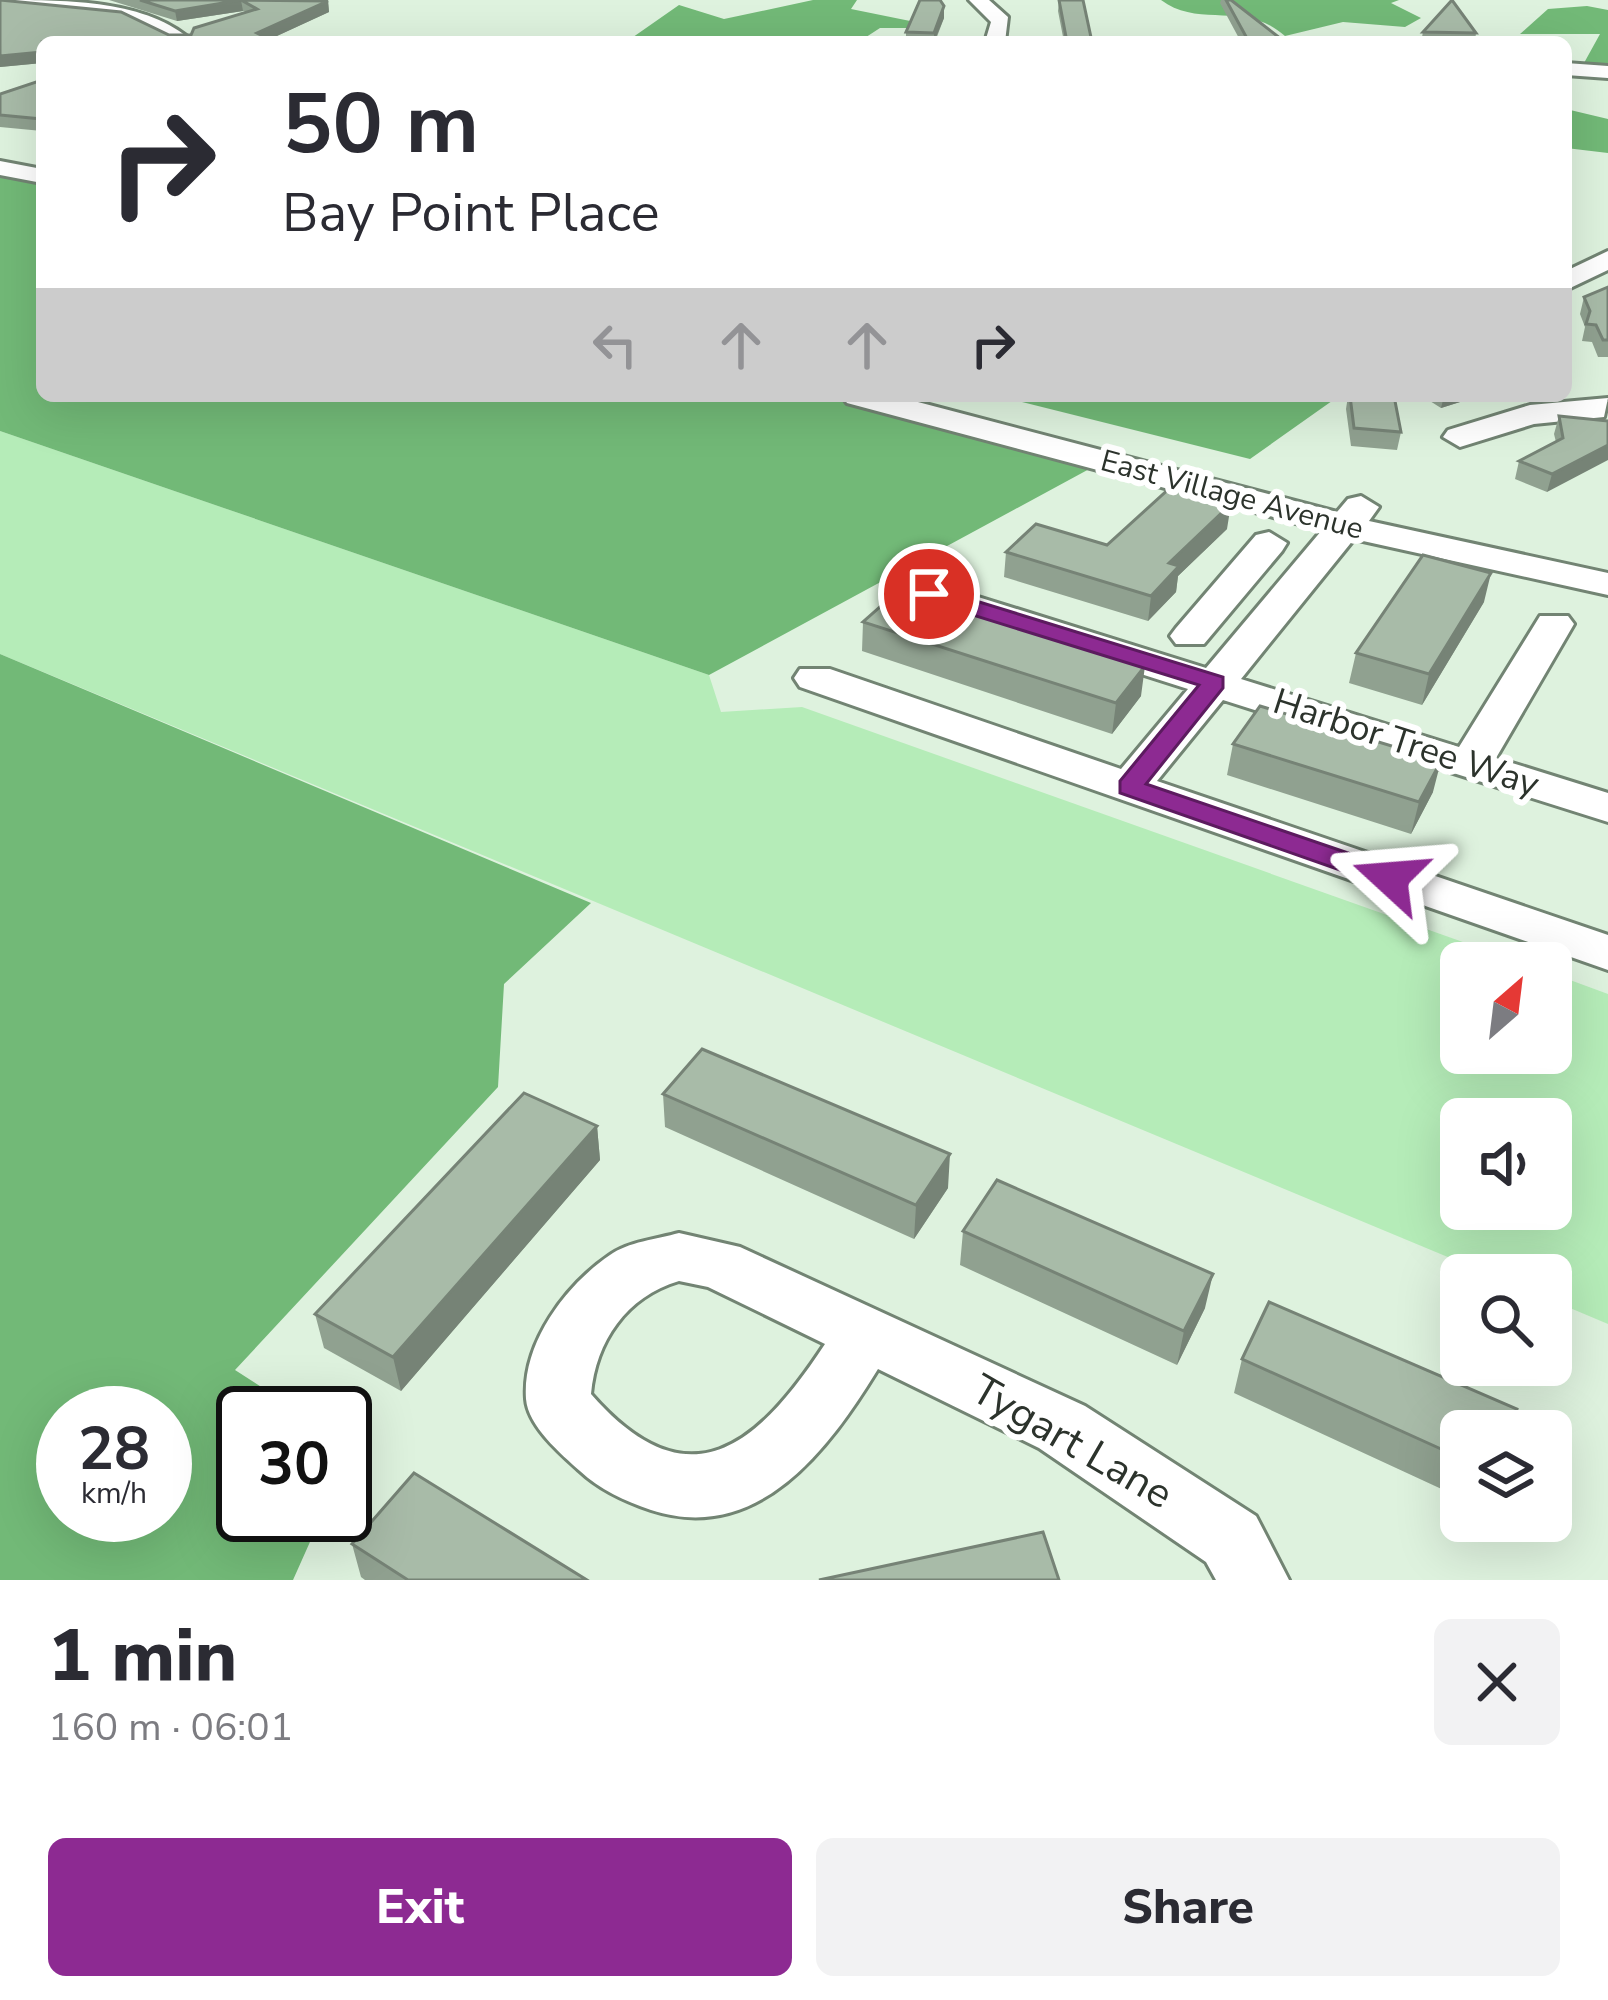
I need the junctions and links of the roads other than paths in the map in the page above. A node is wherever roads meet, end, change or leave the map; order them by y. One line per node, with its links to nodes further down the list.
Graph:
1 (978, 0): 5 (street)
2 (22, 1): 3 (street); 4 (street)
3 (0, 12)
4 (185, 34)
5 (997, 36)
6 (1572, 69): 7 (street)
7 (1608, 72)
8 (0, 157): 9 (street)
9 (36, 163)
10 (0, 168): 11 (street)
11 (36, 175)
12 (1608, 259): 13 (street)
13 (1572, 278)
14 (1572, 279): 15 (street)
15 (1608, 284)
16 (1572, 384): 19 (street)
17 (883, 402): 21 (street, East Village Avenue)
18 (959, 402): 21 (street, East Village Avenue)
19 (1606, 408): 20 (street)
20 (1460, 437)
21 (1354, 516): 23 (street, East Village Avenue); 24 (street, East Village Avenue); 27 (street)
22 (1269, 543): 25 (street)
23 (1608, 561)
24 (1608, 584)
25 (1228, 591): 27 (street); 29 (street)
26 (929, 594): 31 (street, Harbor Tree Way)
27 (1278, 606): 31 (street)
28 (1554, 623): 32 (street)
29 (1190, 636)
30 (815, 678): 33 (street)
31 (1214, 682): 32 (street, Harbor Tree Way); 33 (street)
32 (1470, 764): 34 (street, Harbor Tree Way)
33 (1129, 787): 35 (street)
34 (1608, 808)
35 (1608, 953)
36 (868, 1331): 36 (street, Tygart Lane); 37 (street, Tygart Lane)
37 (1252, 1580)

